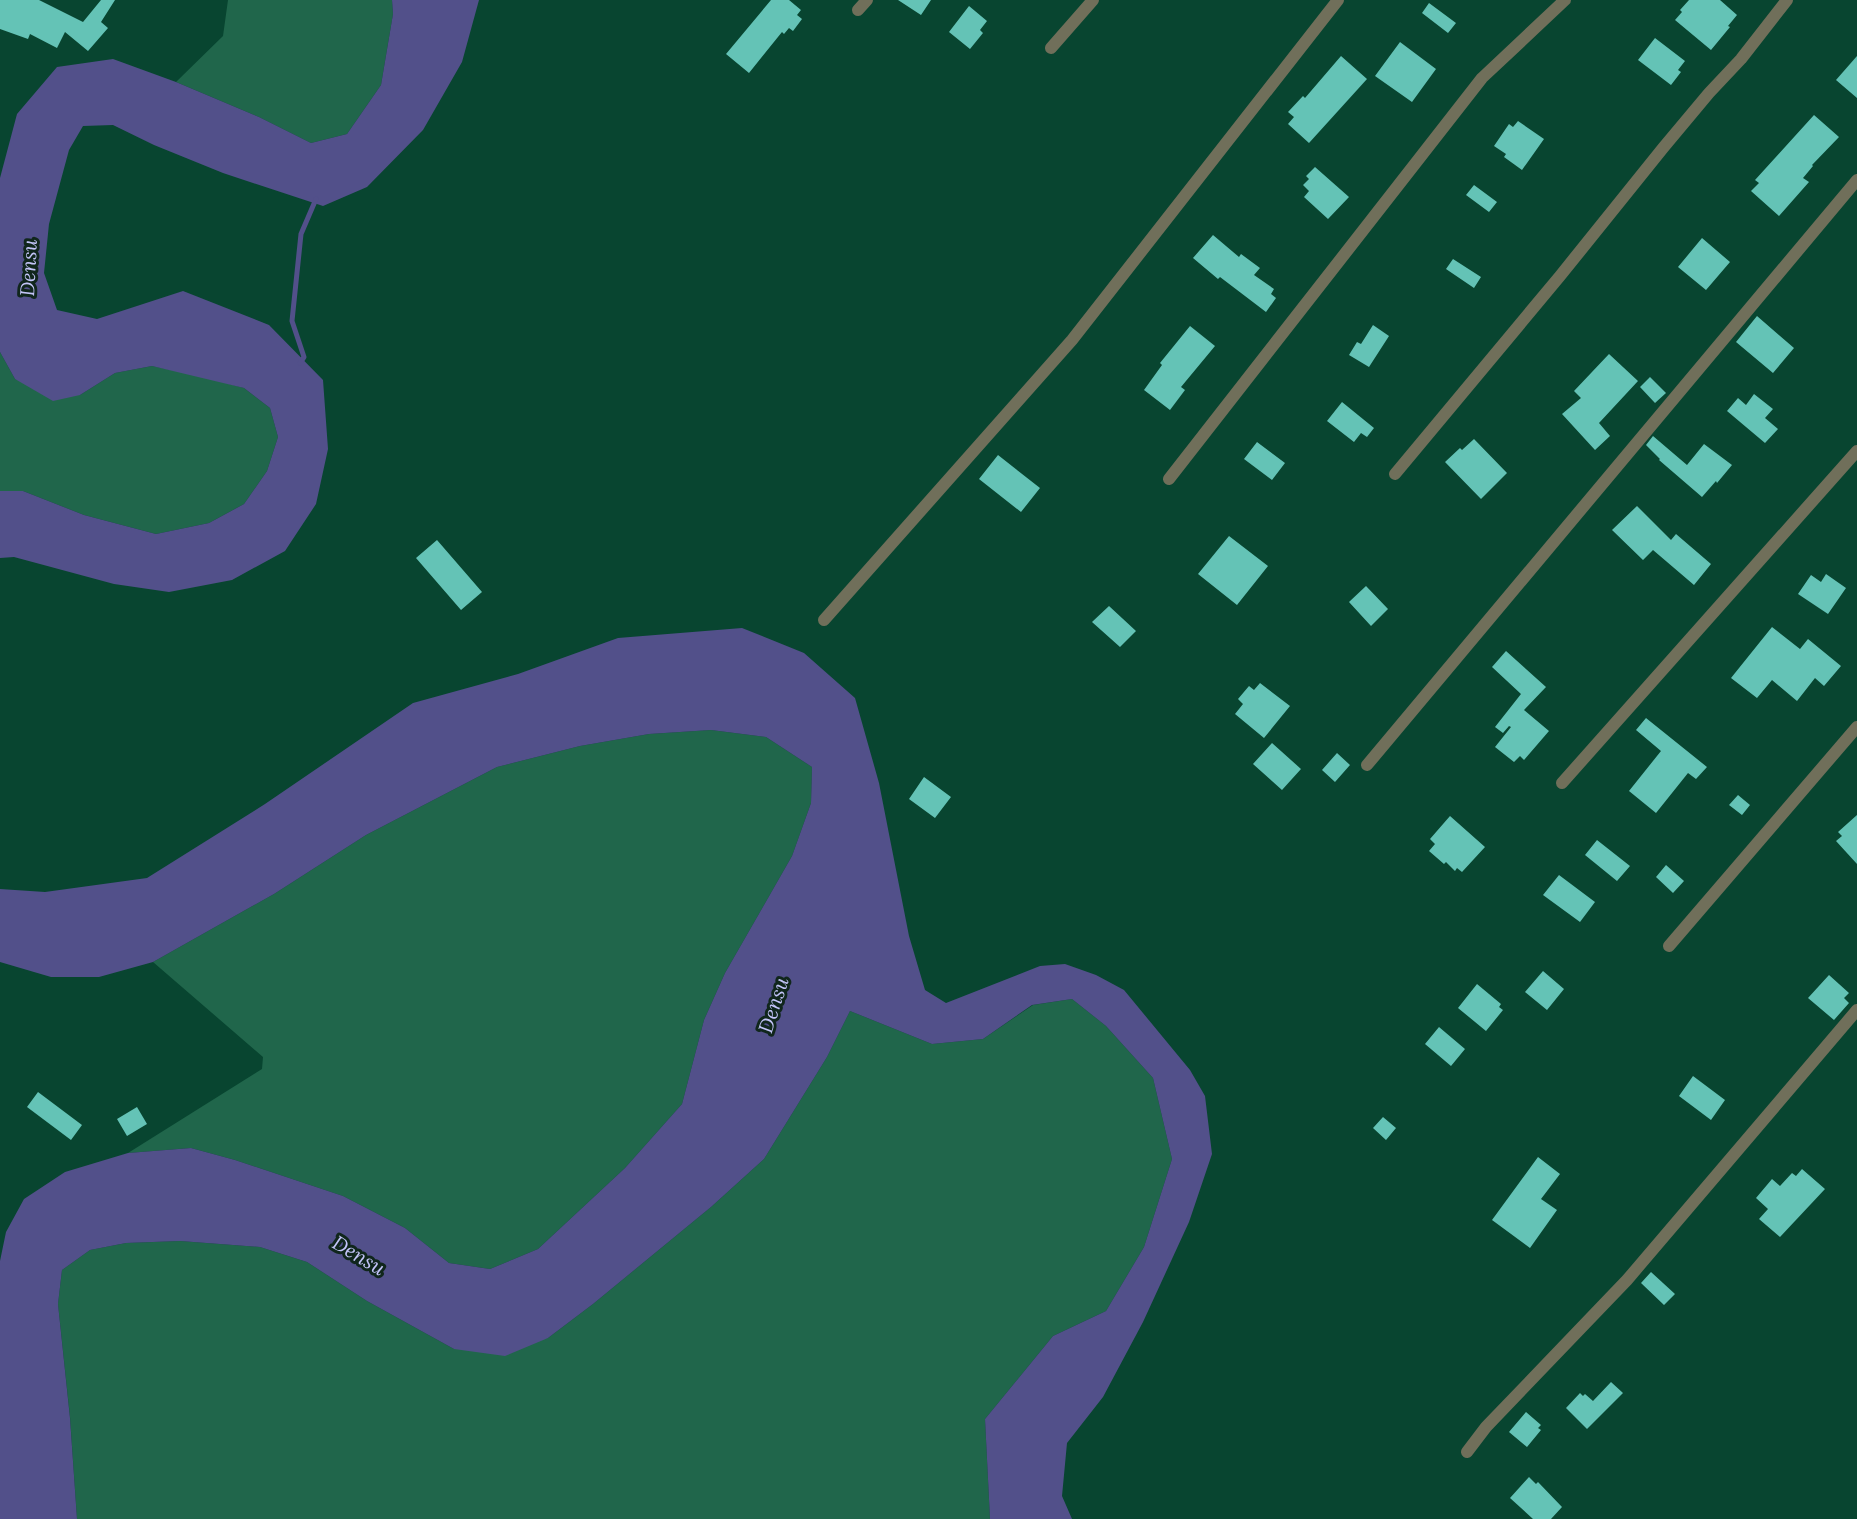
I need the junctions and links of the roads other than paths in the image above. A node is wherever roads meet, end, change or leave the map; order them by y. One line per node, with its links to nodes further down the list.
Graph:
1 (867, 0): 6 (street)
2 (1092, 0): 7 (street)
3 (1338, 0): 12 (street)
4 (1564, 0): 11 (street)
5 (1787, 0): 10 (street)
6 (858, 10)
7 (1051, 48)
8 (1857, 180): 14 (street)
9 (1857, 451): 15 (street)
10 (1395, 474)
11 (1169, 479)
12 (824, 620)
13 (1857, 727): 16 (street)
14 (1367, 765)
15 (1562, 783)
16 (1669, 946)
17 (1857, 1010): 18 (street)
18 (1467, 1452)

